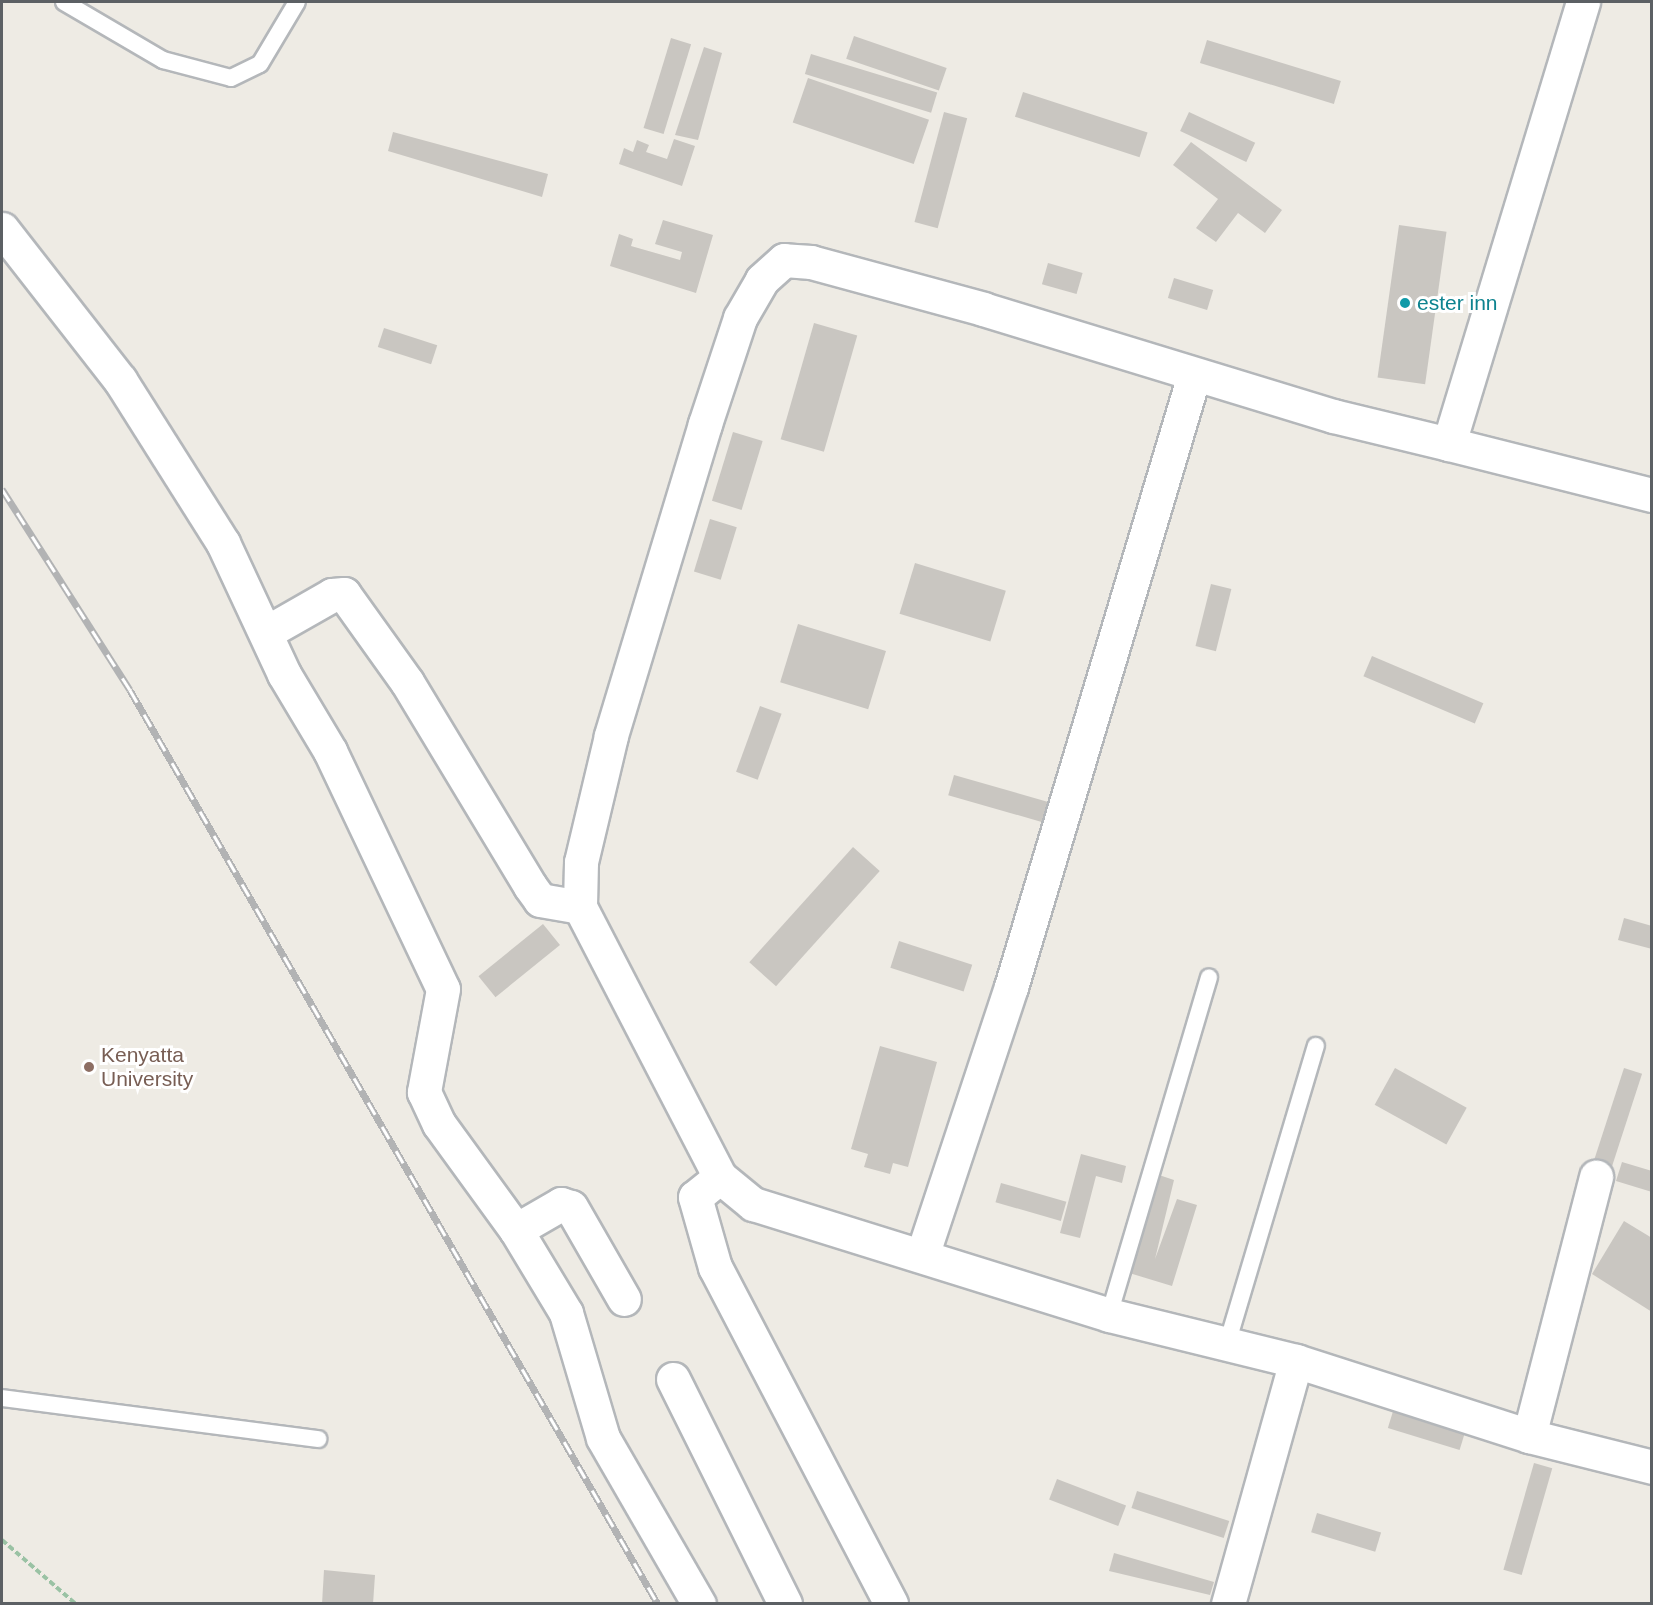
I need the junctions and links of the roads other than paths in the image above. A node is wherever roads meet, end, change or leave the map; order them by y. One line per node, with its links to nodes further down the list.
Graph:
1 (64, 2): 2 (lane)
2 (297, 2)
3 (1583, 2): 6 (street)
4 (2, 229): 8 (street)
5 (1194, 375): 6 (street); 9 (street); 15 (street)
6 (1449, 444): 7 (street)
7 (1652, 495)
8 (267, 632): 9 (street); 14 (street)
9 (580, 907): 12 (street)
10 (1209, 977): 17 (lane)
11 (1317, 1046): 18 (lane)
12 (720, 1176): 15 (street); 27 (street)
13 (1596, 1177): 22 (street)
14 (516, 1230): 16 (street); 25 (street)
15 (923, 1253): 17 (street)
16 (624, 1299)
17 (1109, 1315): 18 (street)
18 (1227, 1344): 19 (street)
19 (1296, 1360): 22 (street); 28 (street)
20 (673, 1379): 26 (street)
21 (2, 1398): 23 (lane)
22 (1528, 1436): 24 (street)
23 (318, 1439)
24 (1652, 1467)
25 (699, 1604)
26 (785, 1604)
27 (891, 1604)
28 (1228, 1604)

